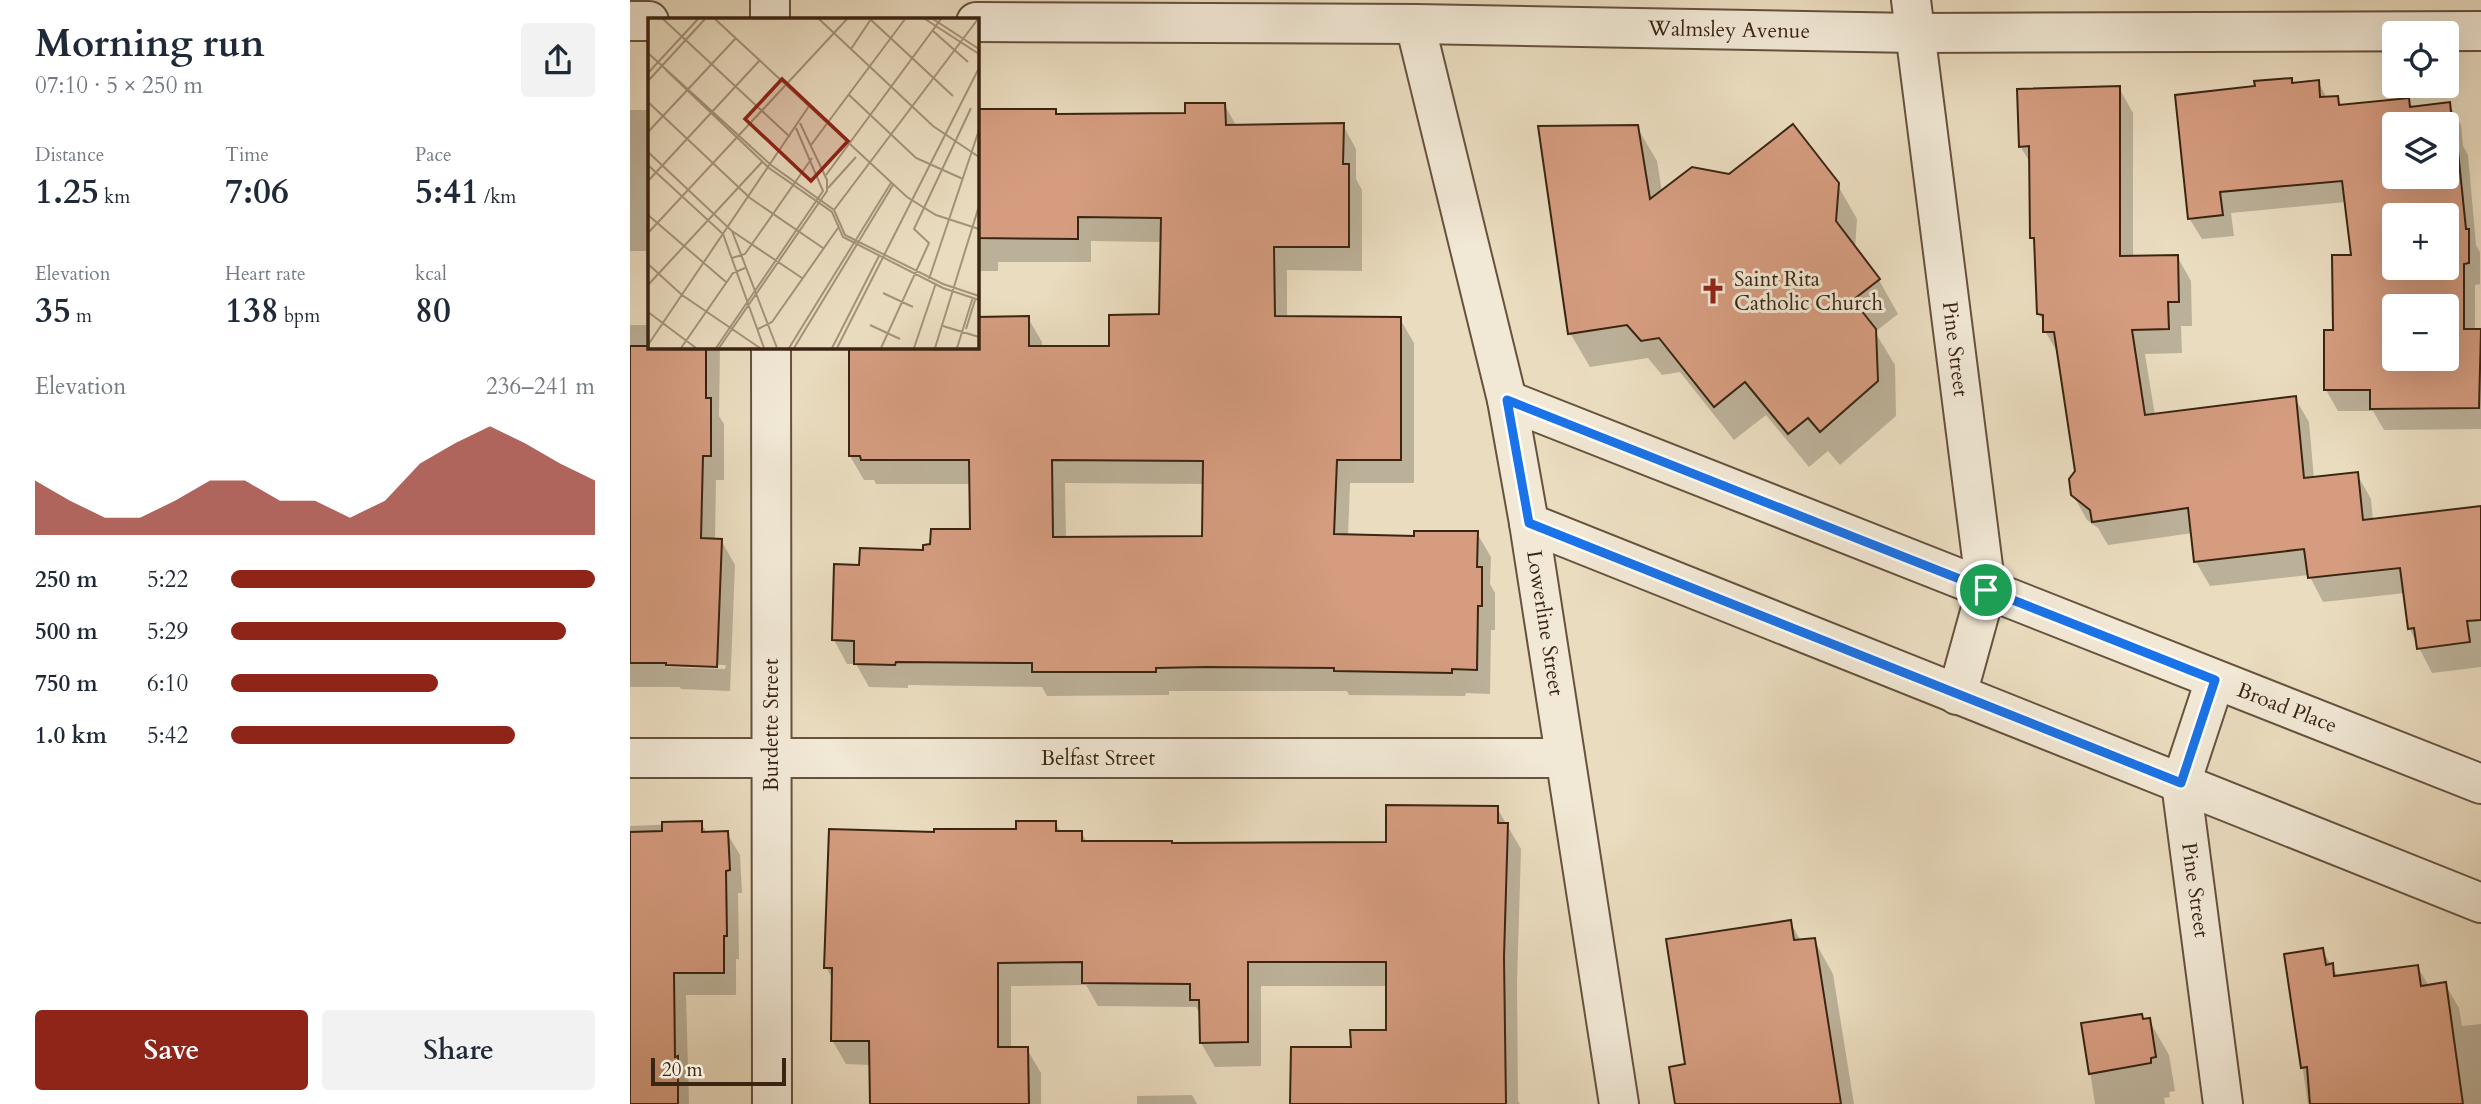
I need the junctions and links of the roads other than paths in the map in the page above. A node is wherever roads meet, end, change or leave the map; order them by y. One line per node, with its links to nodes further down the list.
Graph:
1 (770, 0): 3 (street)
2 (1912, 17): 7 (street, Walmsley Avenue); 8 (street, Walmsley Avenue); 12 (street, Pine Street)
3 (770, 18)
4 (648, 21): 5 (street)
5 (630, 22)
6 (978, 22): 7 (street, Walmsley Avenue)
7 (1415, 24): 10 (street, Lowerline Street)
8 (2481, 31)
9 (771, 348): 16 (street, Burdette Street)
10 (1507, 400): 11 (street, Lowerline Street); 12 (street, Broad Place)
11 (1529, 523): 14 (street); 17 (street, Lowerline Street)
12 (1986, 590): 13 (street, Broad Place); 14 (street, Pine Street)
13 (2215, 680): 18 (street, Pine Street); 19 (street, Broad Place)
14 (1957, 695): 18 (street)
15 (630, 758): 16 (street, Belfast Street)
16 (771, 758): 17 (street, Belfast Street); 21 (street, Burdette Street)
17 (1566, 758): 22 (street, Lowerline Street)
18 (2181, 783): 20 (street); 23 (street, Pine Street)
19 (2481, 784)
20 (2481, 903)
21 (772, 1104)
22 (1619, 1104)
23 (2223, 1104)

